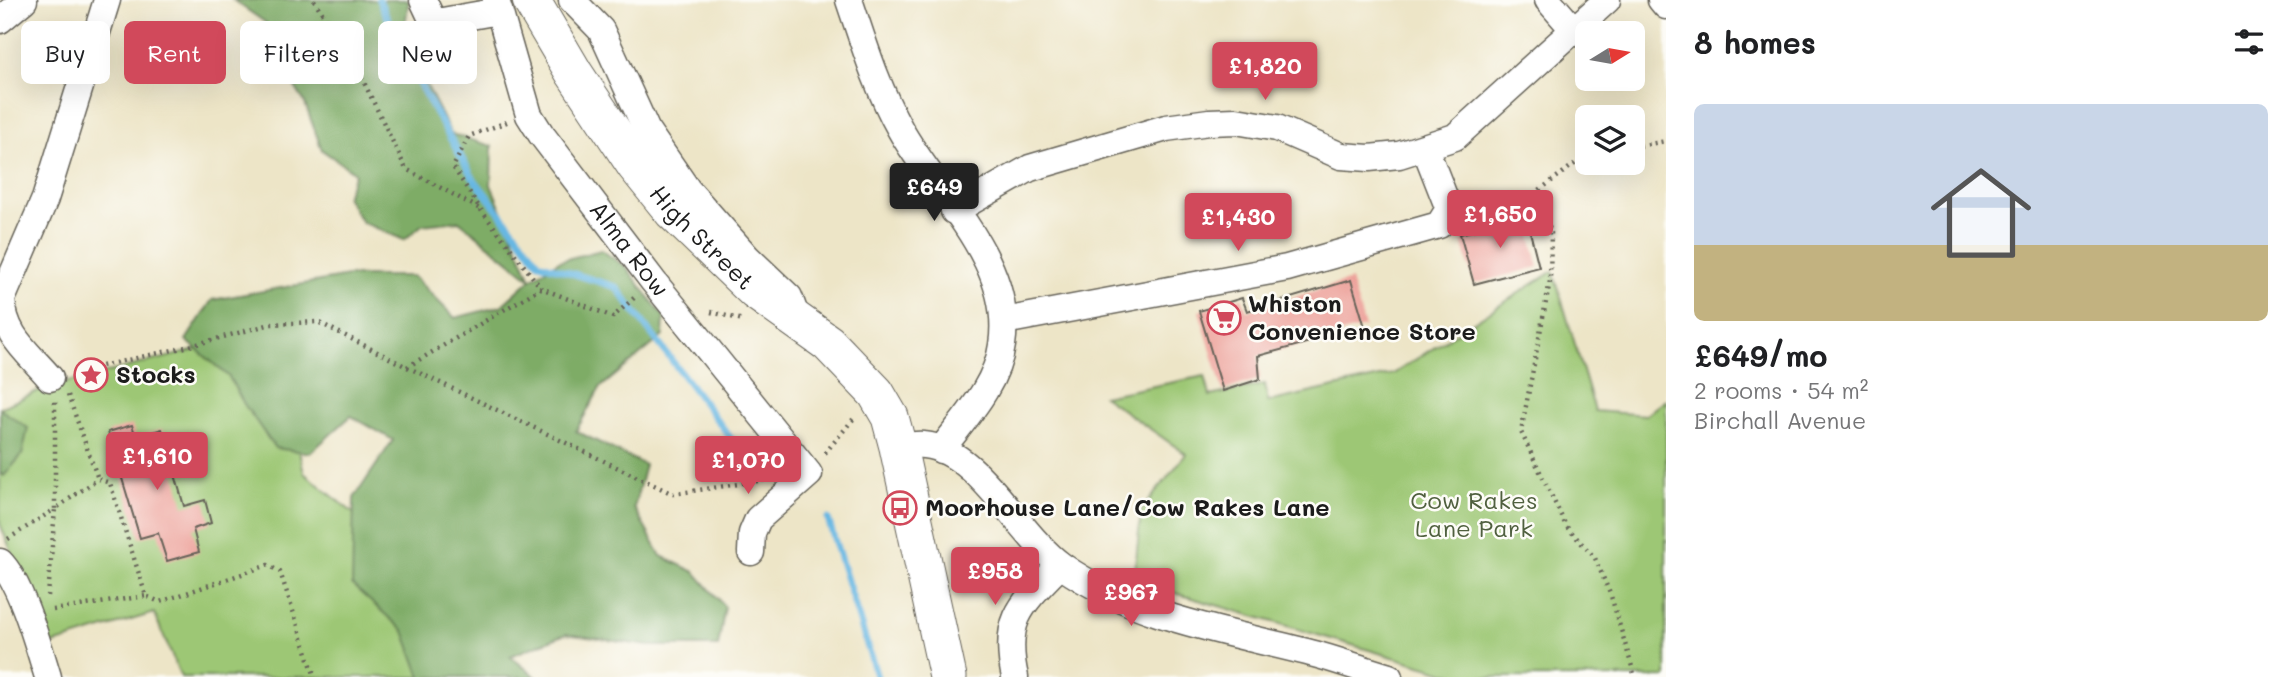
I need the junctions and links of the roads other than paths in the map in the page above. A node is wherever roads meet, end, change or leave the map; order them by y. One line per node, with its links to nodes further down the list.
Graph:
1 (24, 0): 12 (street)
2 (107, 0): 19 (street)
3 (423, 0): 10 (street)
4 (572, 0): 13 (street)
5 (589, 0): 13 (street)
6 (849, 0): 16 (street)
7 (1548, 0): 14 (street)
8 (1607, 0): 14 (street)
9 (1661, 0): 11 (street)
10 (509, 4): 17 (street, High Street); 22 (street, Alma Row)
11 (1666, 6)
12 (0, 20)
13 (601, 30): 17 (street)
14 (1574, 30): 15 (street)
15 (1425, 148): 16 (street); 18 (street)
16 (954, 211): 18 (street)
17 (797, 320): 20 (street, High Street)
18 (1004, 321): 21 (street)
19 (53, 383)
20 (898, 447): 21 (street); 26 (street, High Street)
21 (941, 450): 24 (street)
22 (751, 552)
23 (0, 562): 25 (street)
24 (1060, 565): 27 (street); 28 (street)
25 (48, 677)
26 (948, 677)
27 (1015, 677)
28 (1389, 677)

